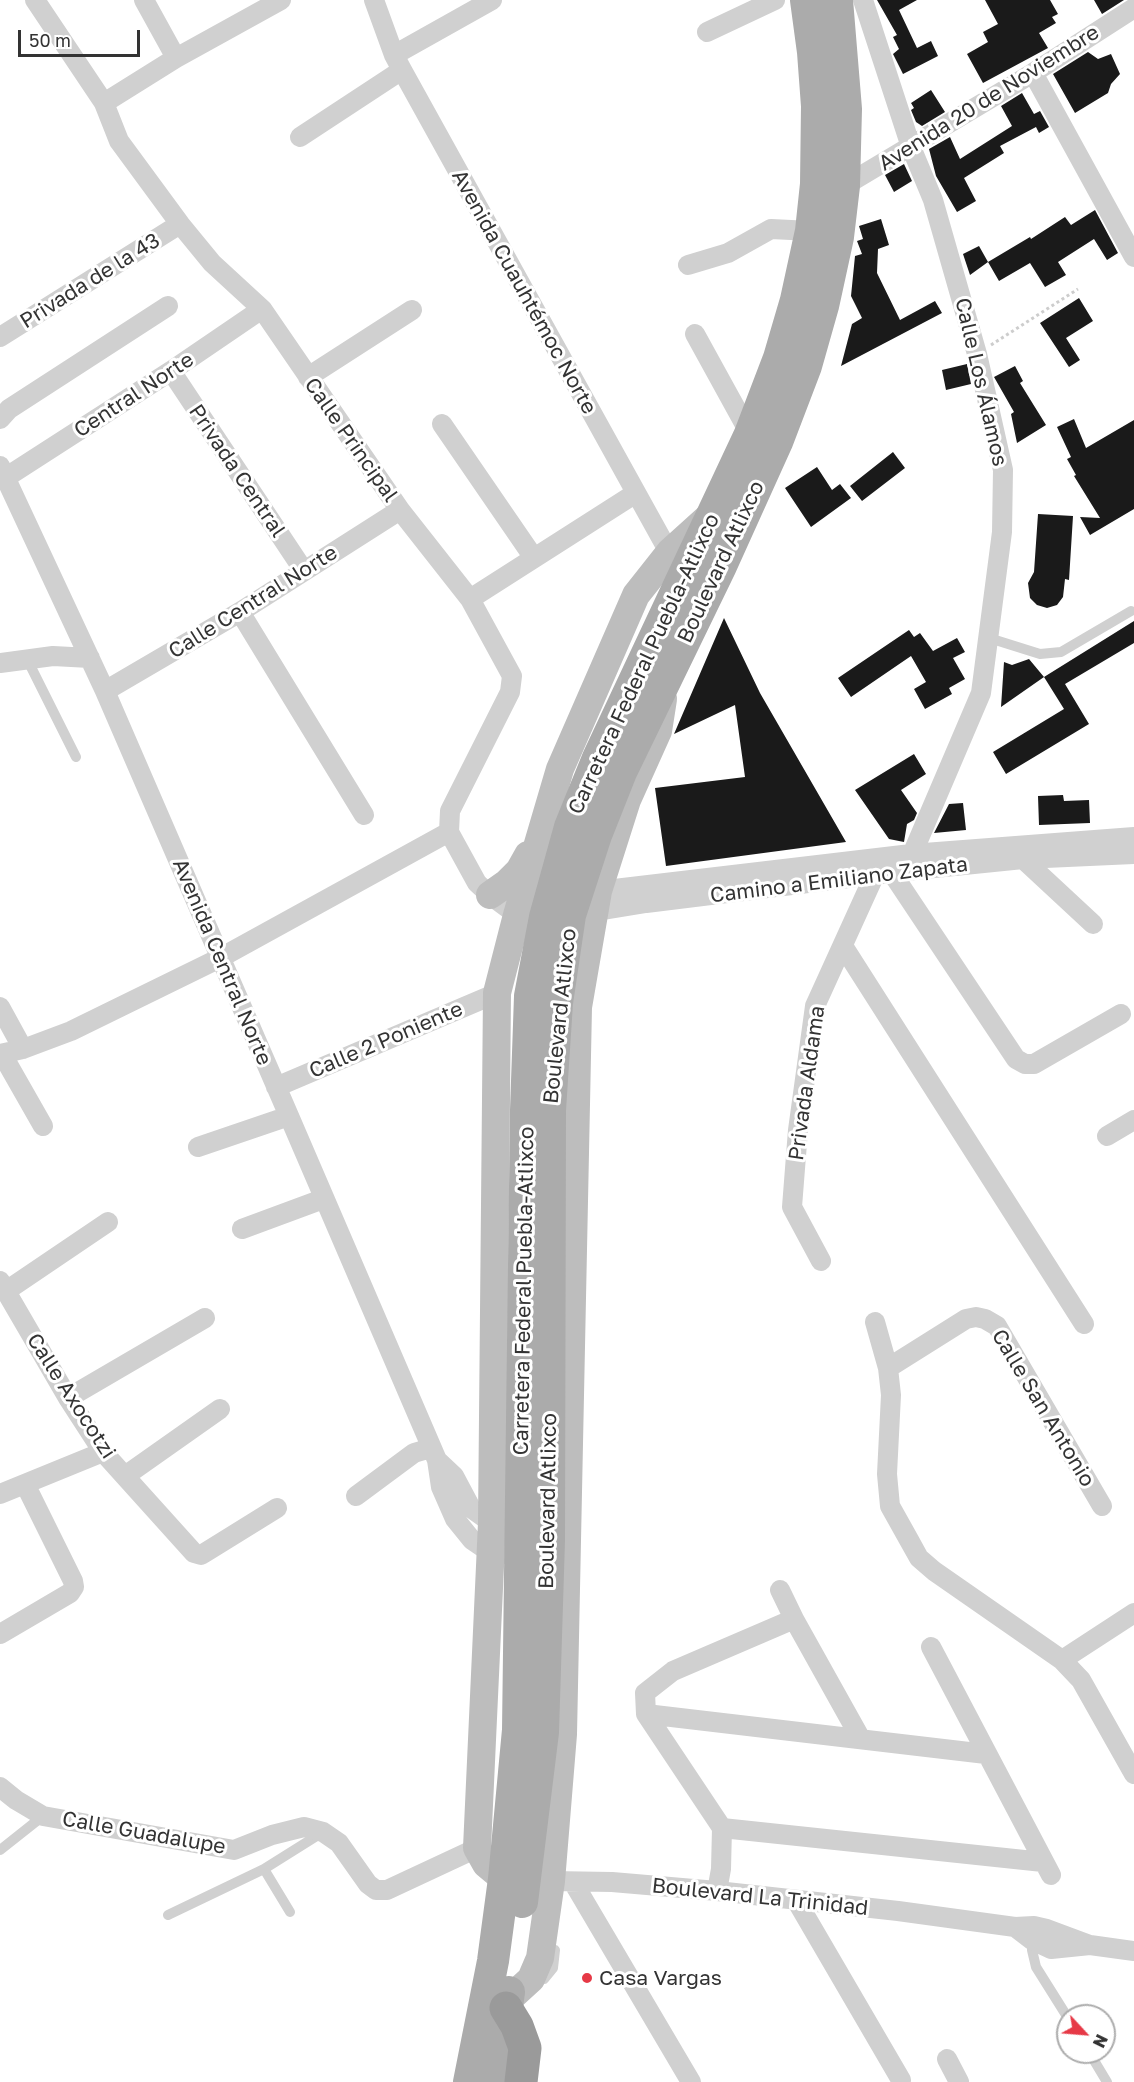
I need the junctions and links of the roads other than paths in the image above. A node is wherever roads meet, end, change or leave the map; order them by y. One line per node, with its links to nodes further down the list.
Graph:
1 (35, 0): 15 (street, Calle Principal)
2 (144, 0): 12 (street)
3 (281, 0): 12 (street)
4 (374, 0): 13 (street, Avenida Cuauhtémoc Norte)
5 (492, 0): 13 (street)
6 (775, 0): 11 (street)
7 (806, 0): 20 (main road, Carretera Federal Puebla-Atlixco)
8 (837, 0): 18 (main road, Boulevard Atlixco)
9 (864, 0): 17 (street, Calle Los Álamos)
10 (1134, 8): 14 (street, Avenida 20 de Noviembre)
11 (707, 32)
12 (176, 58): 15 (street)
13 (398, 62): 16 (street); 34 (street, Avenida Cuauhtémoc Norte)
14 (1033, 73): 17 (street, Avenida 20 de Noviembre); 21 (street)
15 (104, 103): 19 (street, Calle Principal)
16 (300, 137)
17 (911, 147): 18 (street, Avenida 20 de Noviembre); 42 (street, Calle Los Álamos)
18 (844, 186): 54 (main road, Boulevard Atlixco)
19 (180, 224): 24 (street, Calle Principal); 27 (street, Privada de la 43)
20 (811, 231): 22 (street); 32 (main road, Carretera Federal Puebla-Atlixco)
21 (1134, 257)
22 (688, 265)
23 (168, 306): 30 (street)
24 (262, 309): 28 (street, Central Norte); 29 (street, Calle Principal)
25 (412, 310): 29 (street)
26 (695, 334): 32 (street)
27 (0, 337)
28 (171, 371): 33 (street, Central Norte); 38 (street, Privada Central)
29 (308, 377): 35 (street, Calle Principal)
30 (0, 419)
31 (442, 424): 36 (street)
32 (750, 434): 37 (main road, Carretera Federal Puebla-Atlixco)
33 (3, 472): 43 (street, Avenida Central Norte)
34 (636, 493): 36 (street); 37 (street, Avenida Cuauhtémoc Norte)
35 (400, 510): 38 (street, Calle Central Norte); 39 (street, Calle Principal)
36 (534, 558): 39 (street)
37 (676, 566): 54 (main road, Carretera Federal Puebla-Atlixco); 54 (street)
38 (303, 571): 41 (street, Calle Central Norte)
39 (470, 599): 49 (street, Calle Principal)
40 (1131, 611): 42 (lane)
41 (240, 612): 46 (street, Calle Central Norte); 48 (street)
42 (989, 638): 53 (street, Calle Los Álamos)
43 (90, 658): 44 (street); 46 (street, Avenida Central Norte)
44 (27, 659): 45 (street); 47 (lane)
45 (0, 663)
46 (105, 691): 57 (street, Avenida Central Norte)
47 (76, 757)
48 (364, 815)
49 (449, 832): 54 (street); 57 (street)
50 (1134, 837): 53 (street, Camino a Emiliano Zapata)
51 (1134, 854): 52 (street, Camino a Emiliano Zapata)
52 (1023, 859): 53 (street, Camino a Emiliano Zapata); 55 (street)
53 (896, 868): 54 (street, Camino a Emiliano Zapata); 54 (street, Camino a Emiliano Zapata); 56 (street, Privada Aldama); 60 (street)
54 (546, 903): 58 (street); 89 (main road, Carretera Federal Puebla-Atlixco); 89 (street)
55 (1094, 924)
56 (843, 946): 72 (street, Privada Aldama); 76 (street)
57 (220, 958): 61 (street); 63 (street, Avenida Central Norte)
58 (497, 993): 63 (street, Calle 2 Poniente); 88 (street)
59 (0, 1007): 61 (street)
60 (1121, 1014)
61 (23, 1049): 62 (street)
62 (1, 1054): 66 (street)
63 (276, 1087): 64 (street, Avenida Central Norte)
64 (289, 1116): 68 (street); 69 (street, Avenida Central Norte)
65 (1134, 1120): 67 (street)
66 (43, 1126)
67 (1107, 1136)
68 (198, 1148)
69 (323, 1199): 71 (street); 81 (street, Avenida Central Norte)
70 (108, 1222): 73 (street)
71 (242, 1229)
72 (821, 1261)
73 (3, 1286): 78 (street, Calle Axocotzi)
74 (205, 1318): 78 (street)
75 (875, 1322): 77 (street)
76 (1084, 1324)
77 (888, 1368): 86 (street, Calle San Antonio); 95 (street)
78 (68, 1398): 80 (street, Calle Axocotzi)
79 (220, 1409): 82 (street)
80 (103, 1452): 82 (street, Calle Axocotzi); 83 (street)
81 (434, 1454): 85 (street); 88 (street, Avenida Central Norte); 89 (street, Avenida Central Norte)
82 (125, 1476): 87 (street, Calle Axocotzi)
83 (25, 1484): 84 (street); 93 (street)
84 (0, 1494)
85 (356, 1496)
86 (1102, 1506)
87 (277, 1508)
88 (492, 1523): 89 (street)
89 (537, 1553): 104 (street); 107 (street); 107 (main road, Carretera Federal Puebla-Atlixco)
90 (780, 1590): 92 (street)
91 (1134, 1613): 95 (street)
92 (794, 1619): 96 (street); 97 (street)
93 (0, 1634)
94 (931, 1647): 98 (street)
95 (1062, 1660): 99 (street)
96 (646, 1714): 97 (street); 102 (street)
97 (861, 1739): 98 (street)
98 (986, 1754): 102 (street)
99 (1134, 1774)
100 (0, 1786): 101 (street)
101 (43, 1815): 103 (street, Calle Guadalupe); 105 (lane, Calle Guadalupe)
102 (722, 1828): 108 (street)
103 (323, 1832): 104 (street); 106 (lane)
104 (477, 1848): 107 (street)
105 (0, 1850)
106 (264, 1869): 110 (lane); 111 (lane)
107 (546, 1885): 108 (street, Boulevard La Trinidad); 115 (street); 116 (main road); 121 (main road); 124 (street)
108 (717, 1891): 109 (street, Boulevard La Trinidad)
109 (796, 1900): 112 (street, Boulevard La Trinidad); 120 (street)
110 (290, 1912)
111 (168, 1915)
112 (1027, 1931): 114 (street, Boulevard La Trinidad); 117 (lane)
113 (556, 1935): 115 (lane)
114 (1134, 1951)
115 (531, 1979): 116 (street)
116 (507, 2004): 122 (main road); 123 (highway)
117 (1059, 2004)
118 (947, 2060): 125 (street)
119 (1096, 2064): 126 (lane)
120 (901, 2080)
121 (469, 2082)
122 (497, 2082)
123 (521, 2082)
124 (691, 2082)
125 (959, 2082)
126 (1107, 2082)

